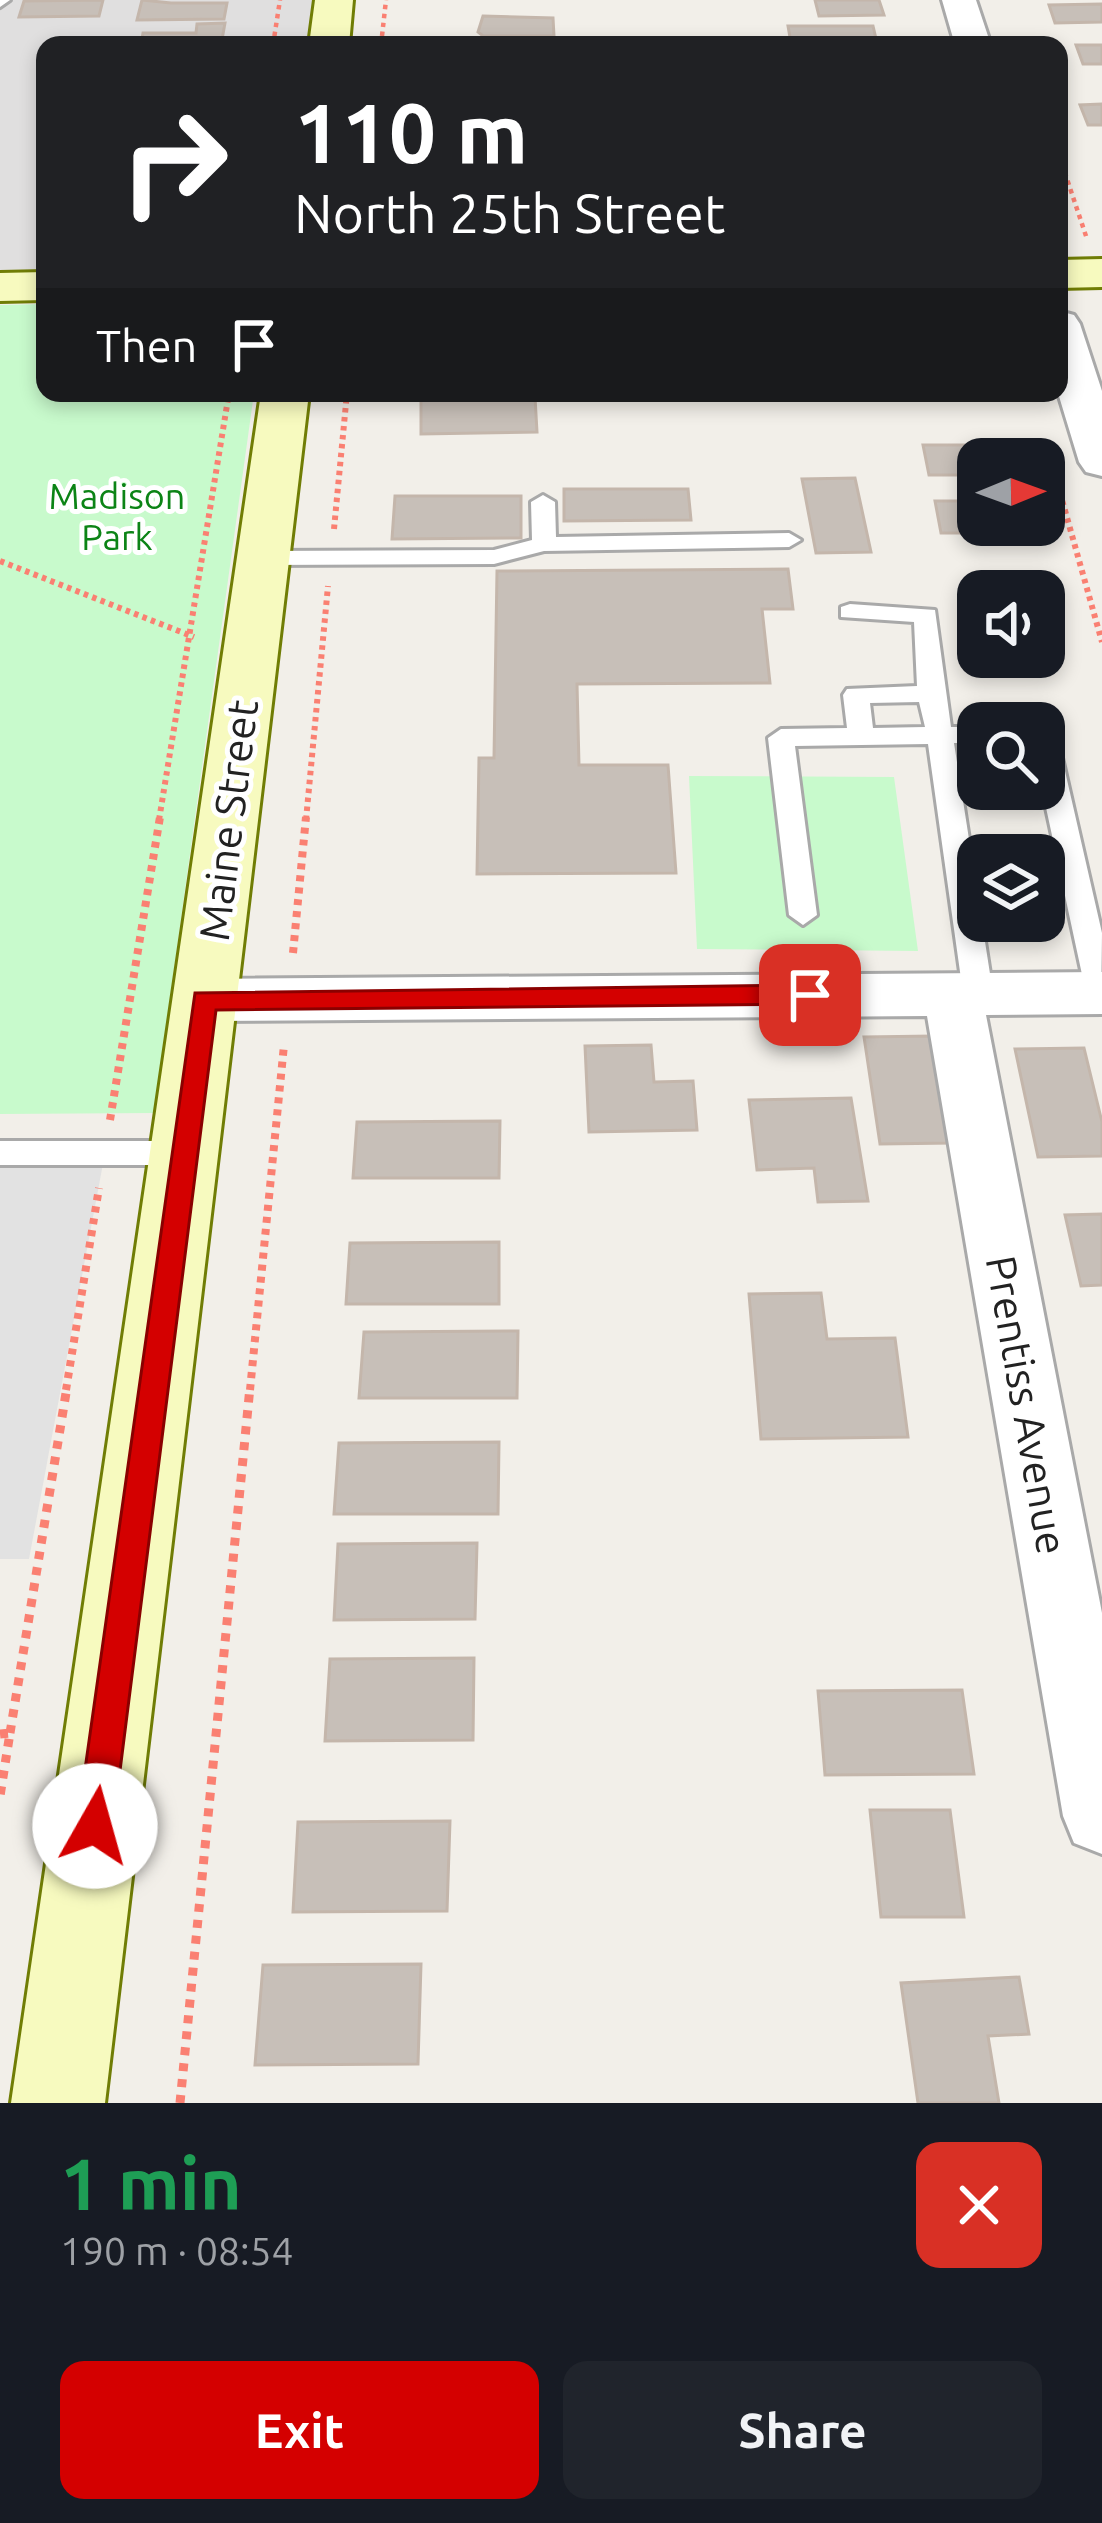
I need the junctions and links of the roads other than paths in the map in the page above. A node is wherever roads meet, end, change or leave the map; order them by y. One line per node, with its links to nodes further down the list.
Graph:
1 (334, 0): 3 (street)
2 (959, 0): 4 (street)
3 (330, 36)
4 (970, 36)
5 (0, 286): 6 (street)
6 (36, 286)
7 (1068, 353): 9 (street)
8 (286, 402): 13 (street, Maine Street)
9 (1102, 462)
10 (543, 502): 12 (lane)
11 (789, 541): 12 (lane)
12 (544, 544): 13 (lane)
13 (297, 558): 23 (street, Maine Street)
14 (850, 612): 15 (lane)
15 (930, 694): 16 (lane); 18 (lane)
16 (940, 734): 17 (lane); 18 (lane); 22 (lane)
17 (957, 734)
18 (861, 736): 20 (lane)
19 (1060, 810): 21 (lane)
20 (803, 915)
21 (1101, 993): 22 (street)
22 (966, 994): 23 (street); 26 (street, Prentiss Avenue)
23 (204, 1000): 25 (street, Maine Street)
24 (0, 1153): 25 (lane)
25 (184, 1153): 28 (street, Maine Street)
26 (1087, 1651): 27 (street, Prentiss Avenue)
27 (1102, 1816)
28 (58, 2103)

